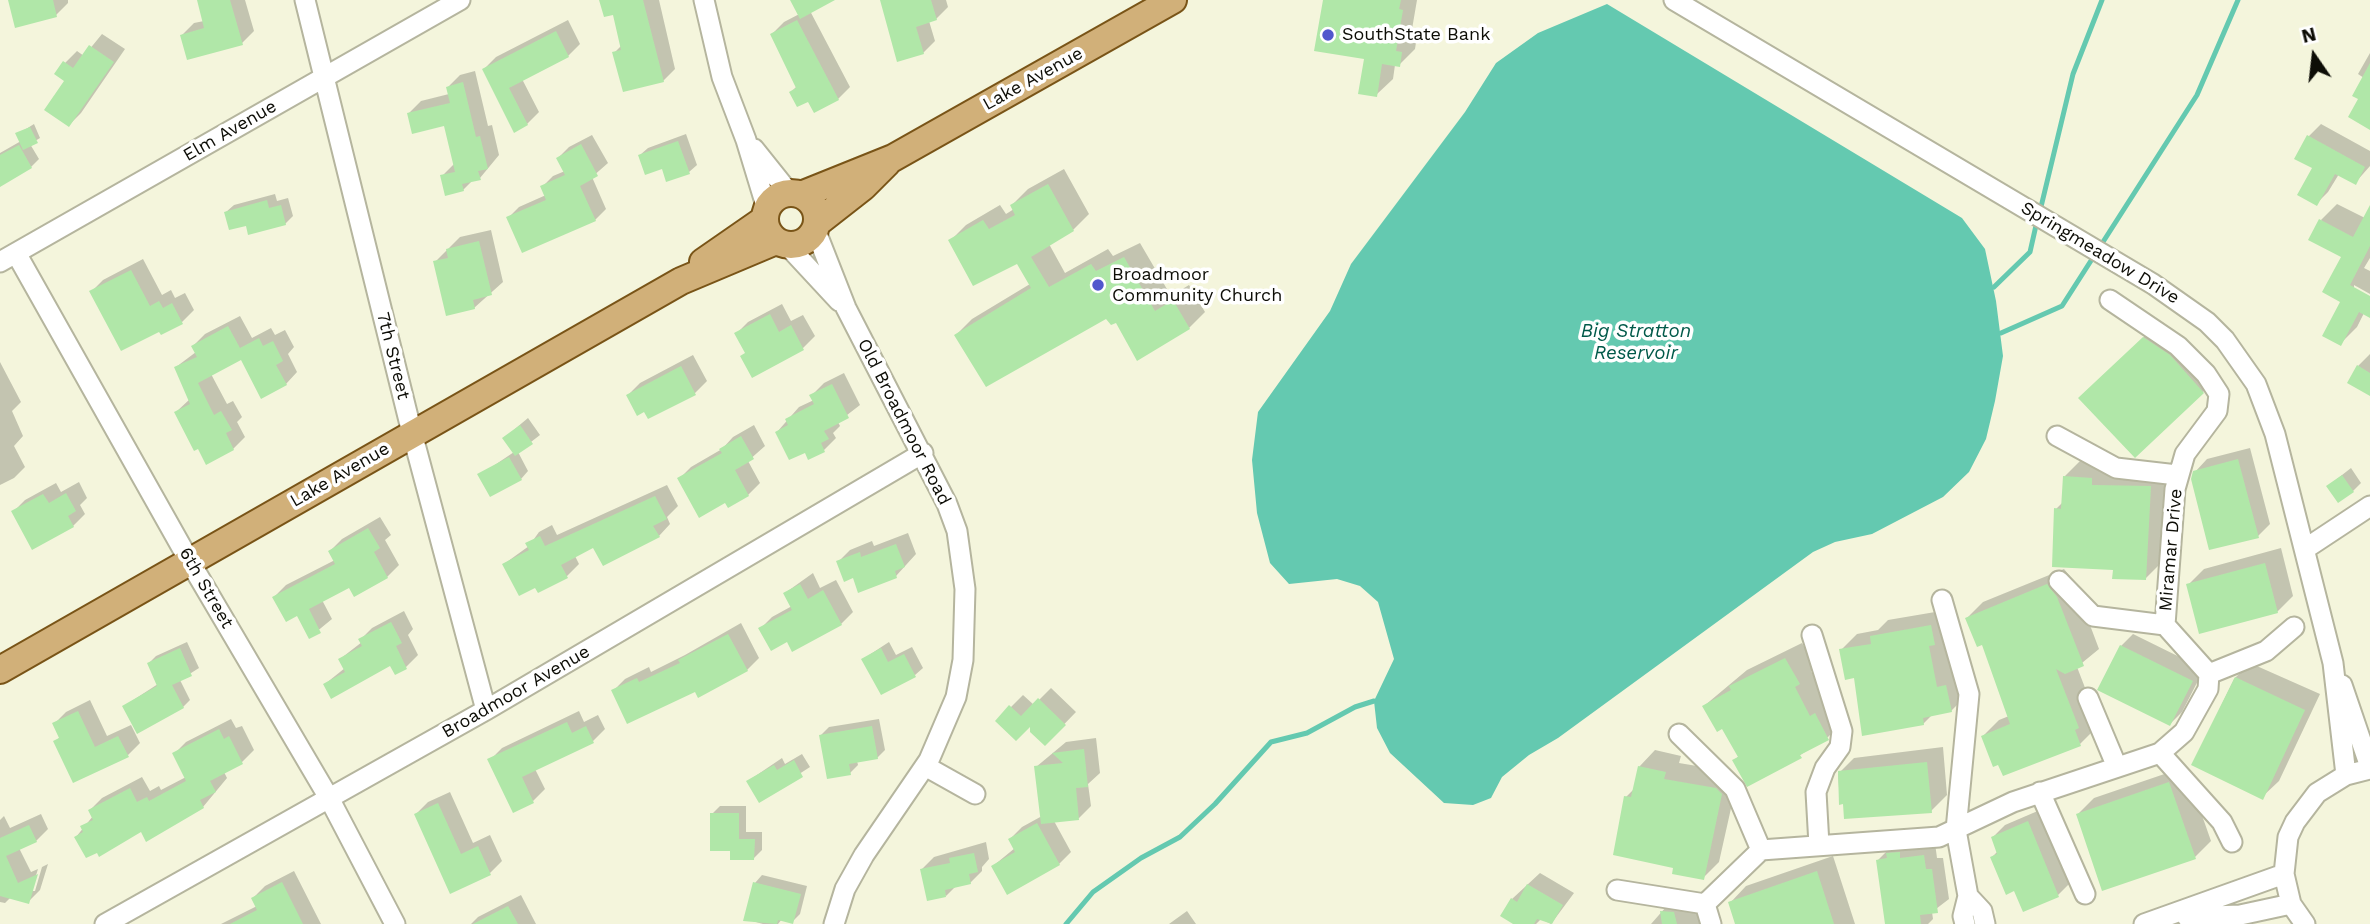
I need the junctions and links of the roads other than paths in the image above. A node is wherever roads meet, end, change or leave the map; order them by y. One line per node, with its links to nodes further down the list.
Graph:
1 (304, 0): 6 (street, 7th Street)
2 (460, 0): 6 (street, Elm Avenue)
3 (704, 0): 7 (street, Old Broadmoor Road)
4 (1173, 0): 8 (main road, Lake Avenue)
5 (1674, 0): 20 (street, Springmeadow Drive)
6 (323, 78): 12 (street, Elm Avenue); 15 (street, 7th Street)
7 (746, 140): 9 (street, Old Broadmoor Road); 11 (street, Old Broadmoor Road)
8 (893, 158): 9 (main road, Lake Avenue); 10 (main road, Lake Avenue)
9 (795, 195): 10 (main road); 11 (main road)
10 (816, 226): 11 (main road); 14 (street, Old Broadmoor Road)
11 (774, 229): 14 (street, Old Broadmoor Road); 15 (main road, Lake Avenue)
12 (8, 257): 21 (street, 6th Street)
13 (2110, 300): 18 (street, Miramar Drive)
14 (846, 308): 17 (street, Old Broadmoor Road)
15 (412, 433): 21 (main road, Lake Avenue); 31 (street, 7th Street)
16 (2057, 436): 18 (street, Miramar Drive)
17 (923, 453): 31 (street, Broadmoor Avenue); 34 (street, Old Broadmoor Road)
18 (2177, 475): 24 (street, Miramar Drive)
19 (2370, 506): 20 (street)
20 (2305, 549): 27 (street, Springmeadow Drive)
21 (190, 562): 28 (main road, Lake Avenue); 40 (street, 6th Street)
22 (2059, 581): 24 (street, Miramar Drive)
23 (1942, 600): 41 (street)
24 (2165, 625): 29 (street, Miramar Drive)
25 (2294, 627): 29 (street)
26 (1812, 635): 43 (street)
27 (2333, 663): 36 (street, Springmeadow Drive); 37 (street, Springmeadow Drive)
28 (0, 670)
29 (2209, 674): 33 (street)
30 (2088, 698): 35 (street)
31 (485, 710): 40 (street, Broadmoor Avenue)
32 (1679, 734): 44 (street)
33 (2160, 753): 35 (street); 42 (street)
34 (925, 766): 39 (street); 54 (street, Old Broadmoor Road)
35 (2117, 768): 38 (street)
36 (2370, 768): 37 (street)
37 (2346, 775): 45 (street)
38 (2040, 792): 41 (street); 47 (street)
39 (975, 794)
40 (329, 798): 52 (street, Broadmoor Avenue); 53 (street, 6th Street)
41 (1956, 830): 43 (street); 48 (street)
42 (2232, 842)
43 (1819, 845): 44 (street)
44 (1761, 850): 49 (street)
45 (2284, 874): 50 (street); 51 (street)
46 (1617, 890): 49 (street)
47 (2085, 894)
48 (1968, 896): 56 (street); 57 (street)
49 (1706, 904): 55 (street)
50 (2291, 904): 51 (street); 59 (street)
51 (2168, 918): 58 (street)
52 (105, 924)
53 (395, 924)
54 (834, 924)
55 (1711, 924)
56 (1965, 924)
57 (1985, 924)
58 (2144, 924)
59 (2305, 924)

